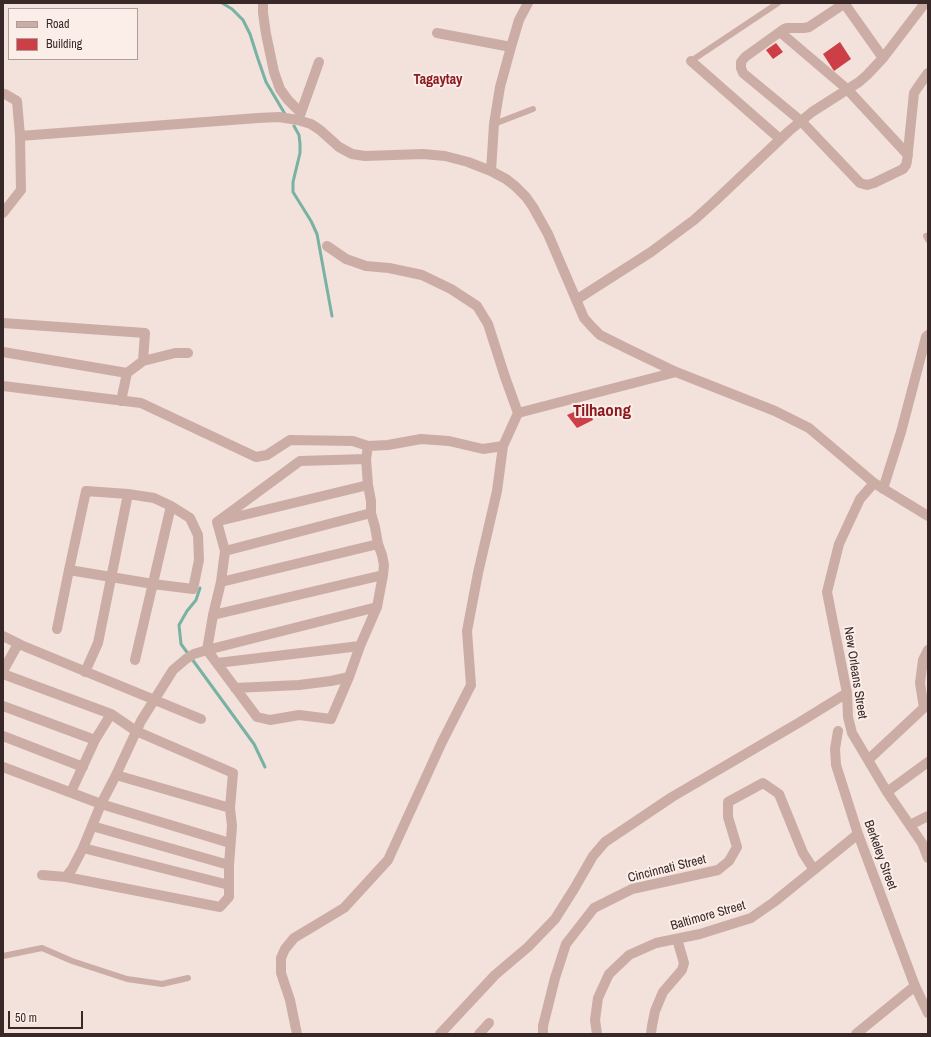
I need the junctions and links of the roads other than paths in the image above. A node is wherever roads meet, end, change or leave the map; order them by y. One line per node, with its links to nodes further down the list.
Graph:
1 (263, 3): 16 (street)
2 (528, 3): 8 (street)
3 (778, 3): 11 (lane)
4 (845, 3): 6 (street); 9 (street)
5 (926, 3): 9 (street)
6 (780, 32): 13 (street); 17 (street)
7 (437, 33): 8 (street)
8 (510, 47): 18 (street)
9 (883, 58): 13 (street)
10 (320, 62): 16 (street)
11 (691, 62): 20 (street)
12 (928, 73): 21 (street)
13 (847, 89): 17 (street); 21 (street)
14 (3, 94): 19 (street)
15 (533, 109): 18 (lane)
16 (299, 116): 19 (street); 22 (street)
17 (801, 121): 20 (street); 21 (street)
18 (494, 124): 22 (street)
19 (20, 136): 23 (street)
20 (780, 139): 25 (street)
21 (908, 154)
22 (491, 171): 25 (street)
23 (3, 214)
24 (327, 246): 35 (street)
25 (576, 300): 31 (street)
26 (3, 323): 30 (street)
27 (928, 335): 41 (street)
28 (3, 352): 32 (street)
29 (188, 353): 30 (street)
30 (143, 361): 32 (street)
31 (676, 372): 35 (street); 39 (street)
32 (127, 373): 34 (street)
33 (3, 386): 34 (street)
34 (120, 401): 36 (street)
35 (518, 413): 37 (street)
36 (368, 446): 37 (street); 38 (street)
37 (503, 446): 106 (street)
38 (366, 459): 40 (street); 46 (street)
39 (874, 483): 41 (street); 69 (street, New Orleans Street)
40 (368, 485): 44 (street); 46 (street)
41 (884, 489): 45 (street)
42 (128, 494): 43 (street); 49 (street); 51 (street)
43 (171, 506): 53 (street); 53 (street)
44 (372, 514): 47 (street); 48 (street)
45 (928, 516)
46 (217, 522): 48 (street)
47 (378, 544): 50 (street); 52 (street)
48 (225, 551): 52 (street)
49 (69, 570): 51 (street); 56 (street)
50 (383, 576): 54 (street); 55 (street)
51 (112, 577): 53 (street); 65 (street)
52 (221, 582): 55 (street)
53 (153, 584): 62 (street)
54 (377, 607): 59 (street); 60 (street)
55 (213, 615): 60 (street)
56 (57, 629)
57 (3, 636): 58 (street)
58 (18, 644): 64 (street); 65 (street)
59 (360, 646): 63 (street); 67 (street)
60 (207, 650): 63 (street); 70 (street)
61 (928, 650): 72 (street)
62 (135, 660)
63 (217, 663): 68 (street)
64 (3, 671)
65 (85, 672): 70 (street)
66 (3, 674): 73 (street)
67 (349, 677): 68 (street); 68 (street)
68 (235, 688)
69 (847, 693): 79 (street, New Orleans Street); 107 (street)
70 (155, 700): 74 (street); 75 (street)
71 (3, 706): 78 (street)
72 (926, 706): 79 (street)
73 (111, 714): 75 (street); 78 (street)
74 (201, 718)
75 (136, 731): 83 (street); 87 (street)
76 (838, 731): 91 (street, Berkeley Street)
77 (3, 736): 82 (street)
78 (95, 740): 82 (street)
79 (868, 760): 85 (street, New Orleans Street)
80 (928, 762): 85 (street)
81 (3, 767): 84 (street)
82 (83, 767): 84 (street)
83 (116, 775): 86 (street); 87 (street)
84 (71, 792): 86 (street)
85 (887, 792): 89 (street, New Orleans Street)
86 (101, 804): 90 (street); 92 (street)
87 (230, 808): 92 (street)
88 (928, 816): 89 (street)
89 (910, 825): 94 (street, New Orleans Street)
90 (92, 826): 93 (street); 95 (street)
91 (858, 834): 96 (street, Baltimore Street); 103 (street, Berkeley Street)
92 (230, 843): 95 (street)
93 (83, 848): 98 (street); 99 (street)
94 (928, 858)
95 (228, 865): 99 (street)
96 (814, 870): 100 (street, Baltimore Street); 109 (street, Cincinnati Street)
97 (42, 875): 98 (street)
98 (66, 877): 99 (street)
99 (229, 885)
100 (677, 939): 110 (street, Baltimore Street); 111 (street)
101 (3, 956): 102 (lane)
102 (188, 978)
103 (915, 986): 104 (street, Berkeley Street); 112 (street)
104 (928, 1013)
105 (489, 1023): 108 (street)
106 (297, 1034)
107 (440, 1034)
108 (479, 1034)
109 (543, 1034)
110 (597, 1034)
111 (652, 1034)
112 (856, 1034)

